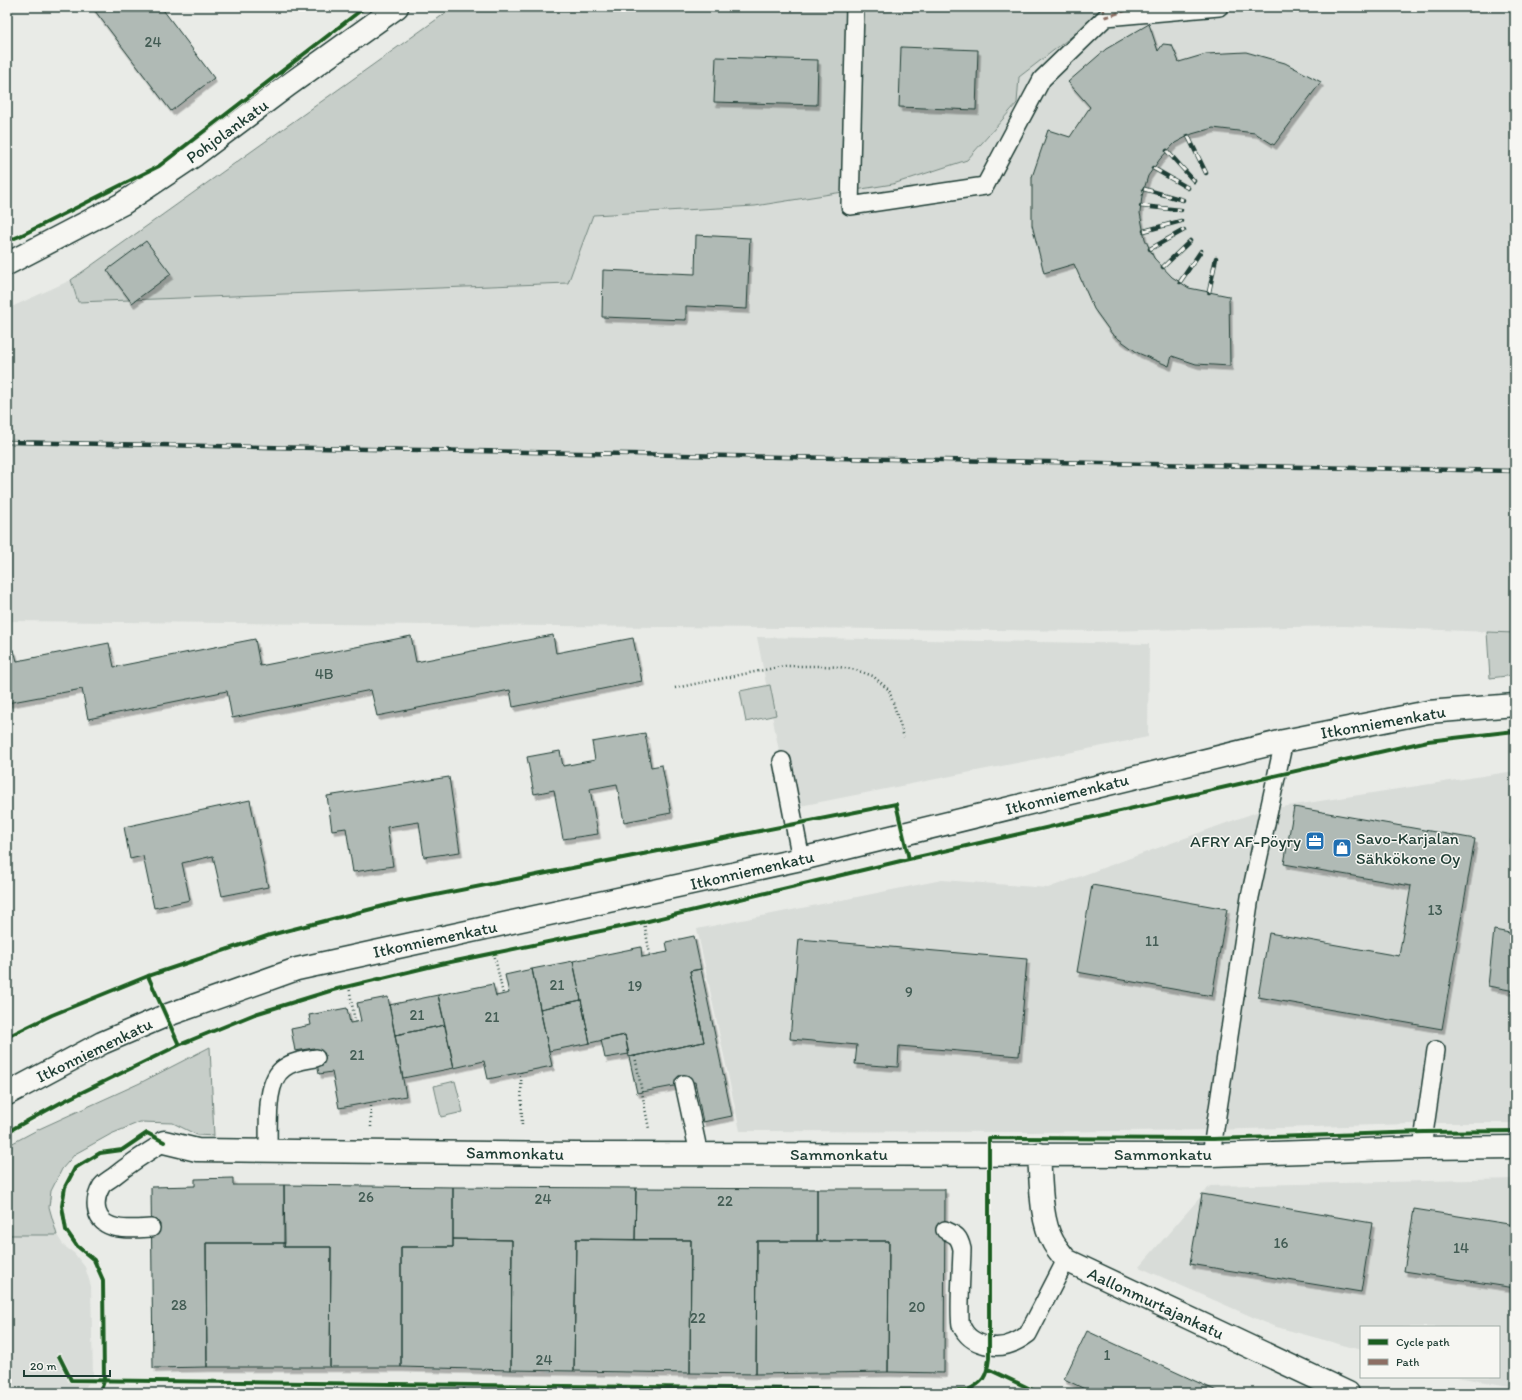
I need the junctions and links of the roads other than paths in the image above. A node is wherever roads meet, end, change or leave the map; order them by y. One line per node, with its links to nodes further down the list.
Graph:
1 (397, 7): 4 (main road, Pohjolankatu)
2 (855, 7): 3 (lane)
3 (1219, 7)
4 (7, 264)
5 (1515, 705): 6 (main road, Itkonniemenkatu)
6 (1284, 741): 8 (main road, Itkonniemenkatu); 19 (lane)
7 (782, 761): 8 (lane)
8 (801, 859): 12 (main road, Itkonniemenkatu)
9 (1436, 1050): 15 (lane)
10 (316, 1058): 16 (lane)
11 (684, 1084): 17 (lane)
12 (7, 1094)
13 (164, 1142): 16 (main road, Sammonkatu); 20 (lane)
14 (1515, 1147): 15 (main road, Sammonkatu)
15 (1422, 1148): 19 (main road, Sammonkatu)
16 (268, 1150): 17 (main road, Sammonkatu)
17 (699, 1154): 18 (main road, Sammonkatu)
18 (1039, 1154): 19 (main road, Sammonkatu); 22 (main road, Aallonmurtajankatu)
19 (1211, 1155)
20 (151, 1228)
21 (945, 1230): 22 (lane)
22 (1066, 1260): 23 (main road, Aallonmurtajankatu)
23 (1348, 1393)

